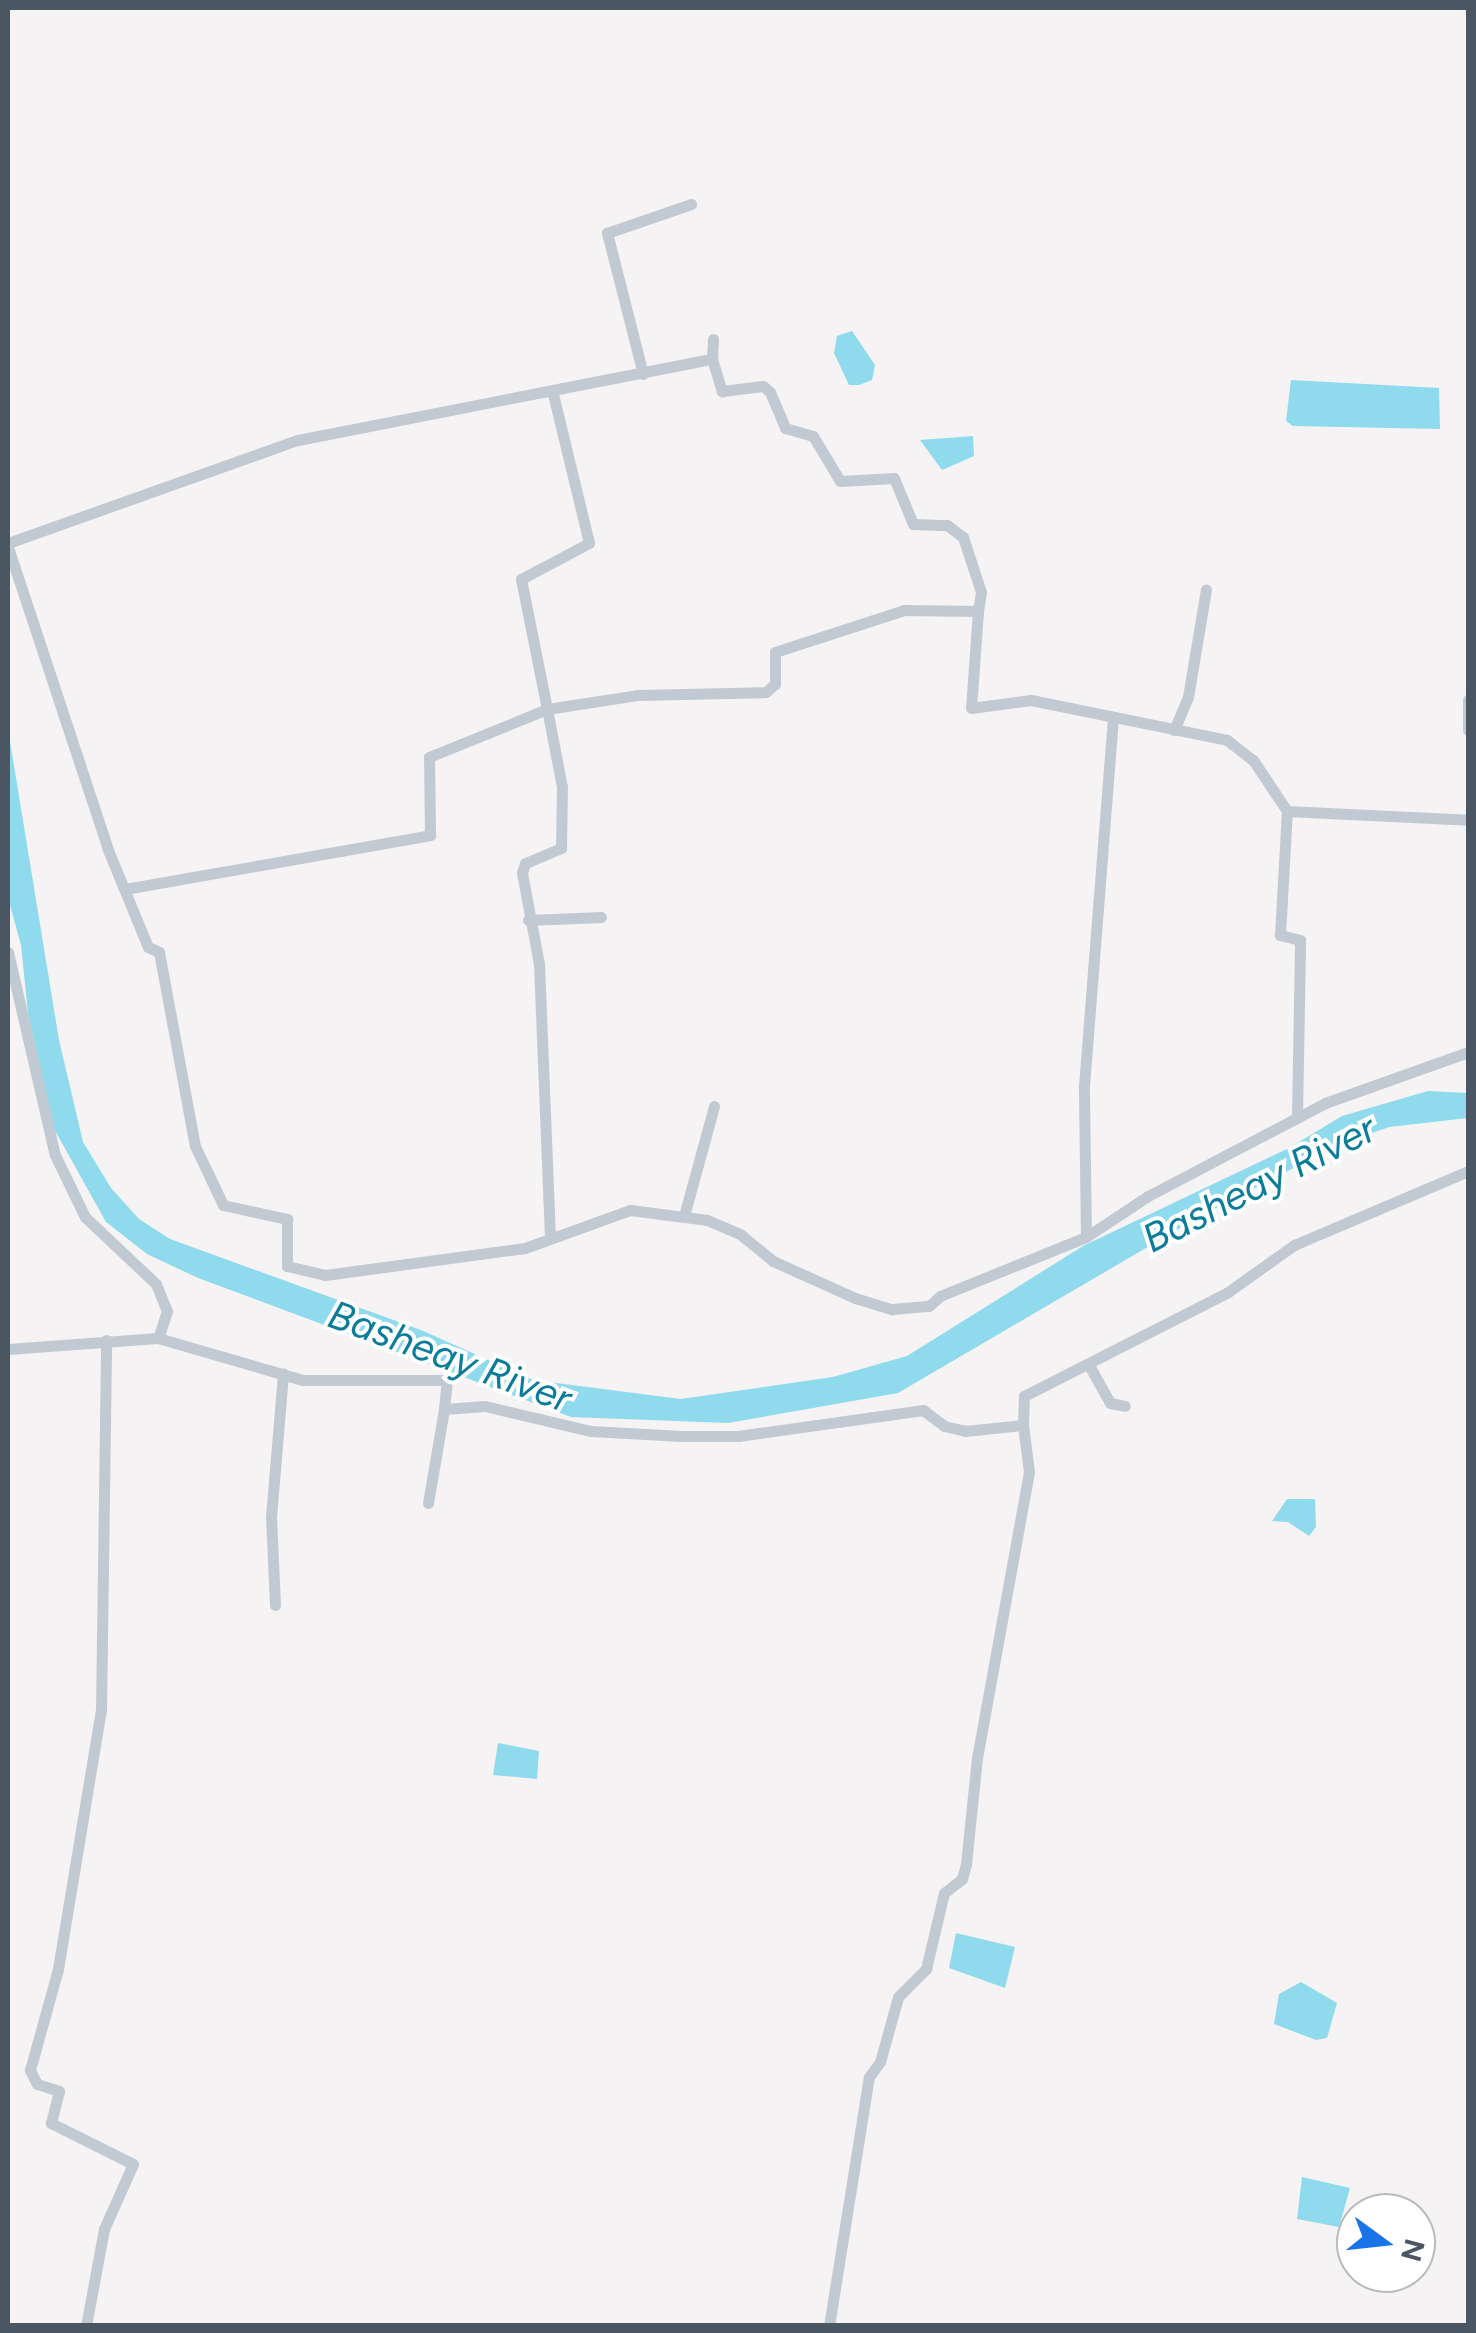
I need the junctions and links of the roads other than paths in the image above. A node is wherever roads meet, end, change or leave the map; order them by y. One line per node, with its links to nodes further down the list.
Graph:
1 (690, 204): 4 (street)
2 (713, 340): 3 (street)
3 (712, 359): 4 (street); 8 (street)
4 (643, 374): 5 (street)
5 (553, 394): 6 (street); 10 (street)
6 (8, 545): 16 (street)
7 (1206, 590): 12 (street)
8 (978, 611): 10 (street); 11 (street)
9 (1468, 700): 13 (street)
10 (547, 709): 16 (street); 18 (street)
11 (1113, 718): 12 (street); 26 (street)
12 (1174, 730): 14 (street)
13 (1468, 730)
14 (1287, 811): 15 (street); 22 (street)
15 (1468, 820)
16 (125, 889): 25 (street)
17 (602, 917): 18 (street)
18 (528, 920): 25 (street)
19 (8, 952): 27 (street)
20 (1468, 1052): 22 (street)
21 (714, 1106): 24 (street)
22 (1298, 1118): 26 (street)
23 (1468, 1171): 30 (street)
24 (684, 1216): 25 (street); 26 (street)
25 (550, 1237)
26 (1086, 1238)
27 (158, 1338): 28 (street); 31 (street)
28 (106, 1340): 29 (street); 37 (street)
29 (8, 1349)
30 (1090, 1367): 32 (street); 34 (street)
31 (283, 1374): 33 (street); 36 (street)
32 (1125, 1406)
33 (444, 1409): 34 (street); 35 (street)
34 (1024, 1424): 38 (street)
35 (428, 1503)
36 (275, 1605)
37 (86, 2326)
38 (830, 2326)

